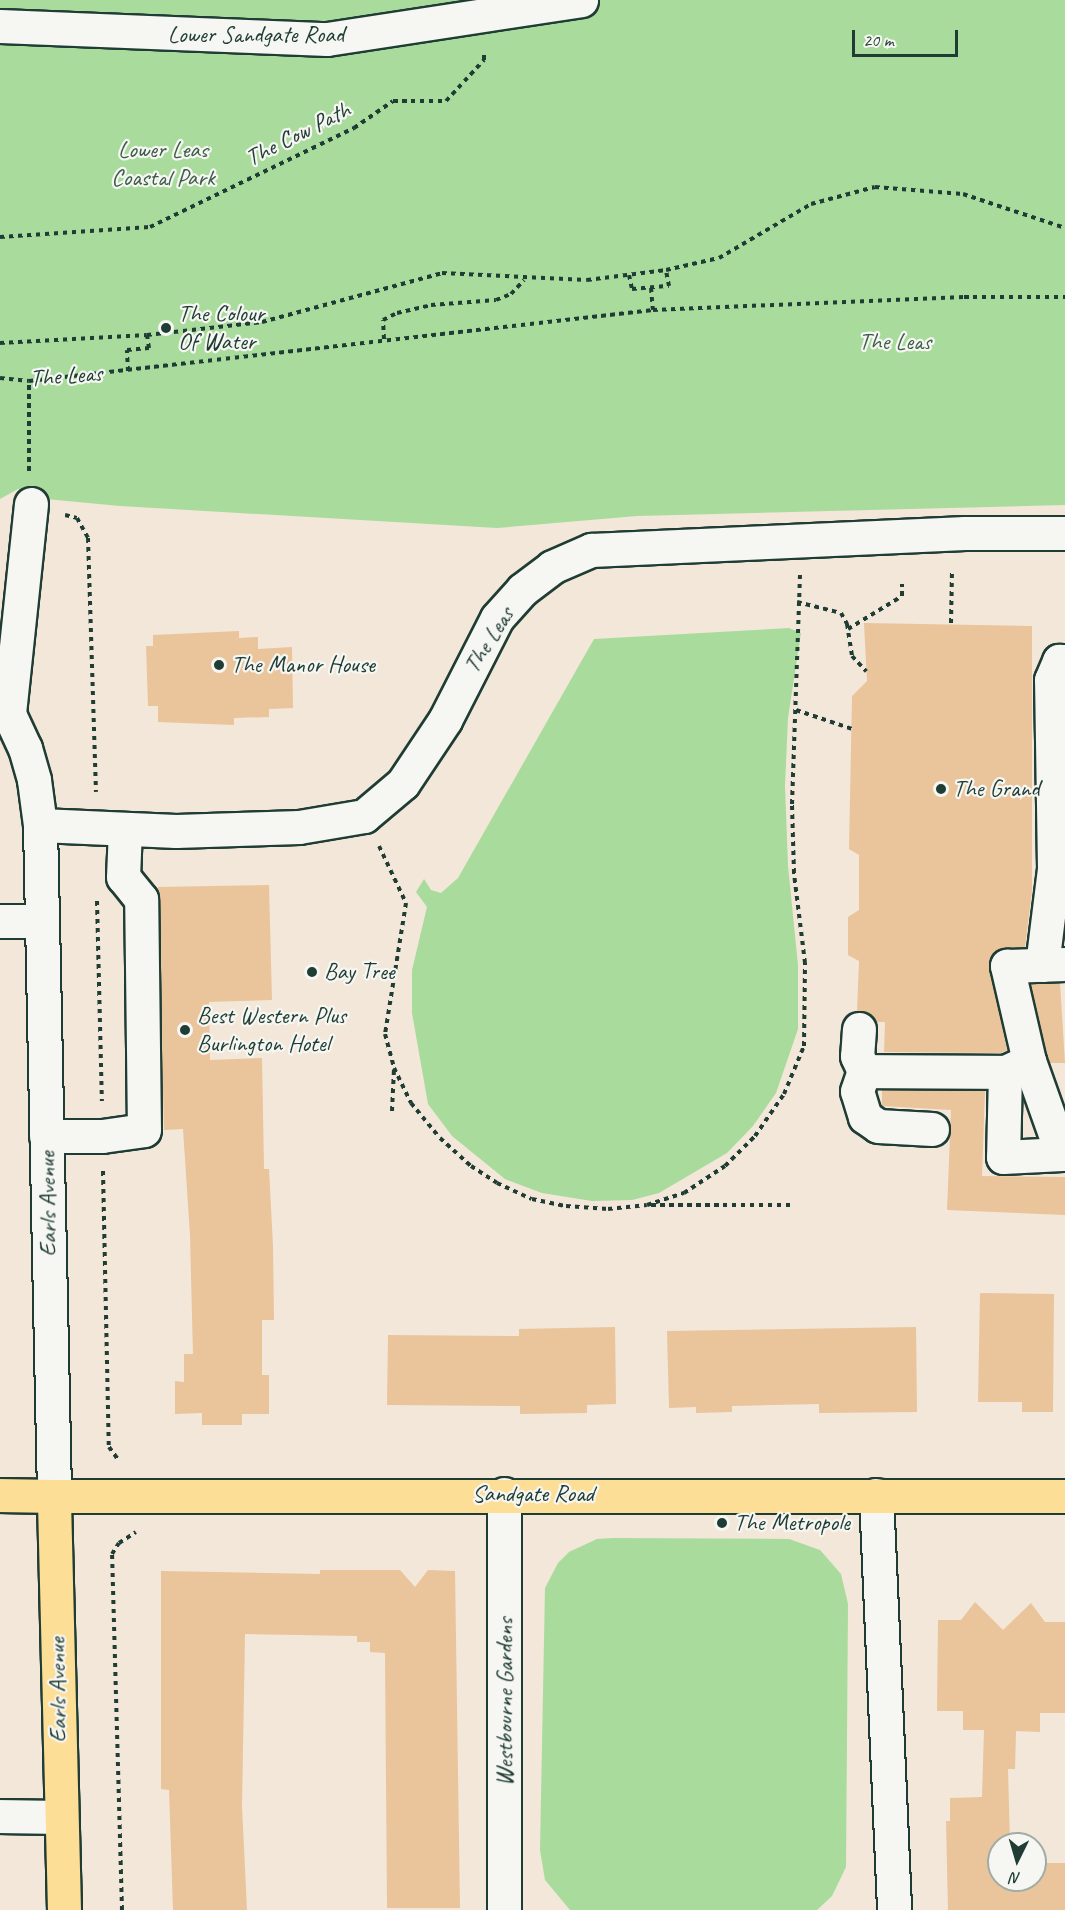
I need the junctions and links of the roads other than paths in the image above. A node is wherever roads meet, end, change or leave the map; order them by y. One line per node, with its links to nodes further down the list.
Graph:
1 (581, 0): 2 (street, Lower Sandgate Road)
2 (0, 26)
3 (31, 504): 6 (street, Earls Avenue)
4 (1065, 533): 8 (street, The Leas)
5 (1065, 661): 11 (street)
6 (4, 709): 7 (street, Earls Avenue)
7 (40, 825): 8 (street); 10 (street, Earls Avenue)
8 (110, 826): 15 (street)
9 (0, 921): 10 (street)
10 (41, 921): 15 (street, Earls Avenue)
11 (1054, 964): 13 (street)
12 (859, 1029): 13 (street)
13 (864, 1071): 14 (street)
14 (932, 1129)
15 (46, 1136): 19 (street, Earls Avenue)
16 (504, 1494): 17 (main road, Sandgate Road); 19 (main road, Sandgate Road); 24 (street, Westbourne Gardens)
17 (876, 1495): 20 (main road, Sandgate Road); 25 (street)
18 (0, 1496): 19 (main road, Sandgate Road)
19 (54, 1496): 22 (main road, Earls Avenue)
20 (1065, 1496)
21 (0, 1816): 22 (street)
22 (61, 1817): 23 (main road, Earls Avenue)
23 (64, 1910)
24 (504, 1910)
25 (894, 1910)

